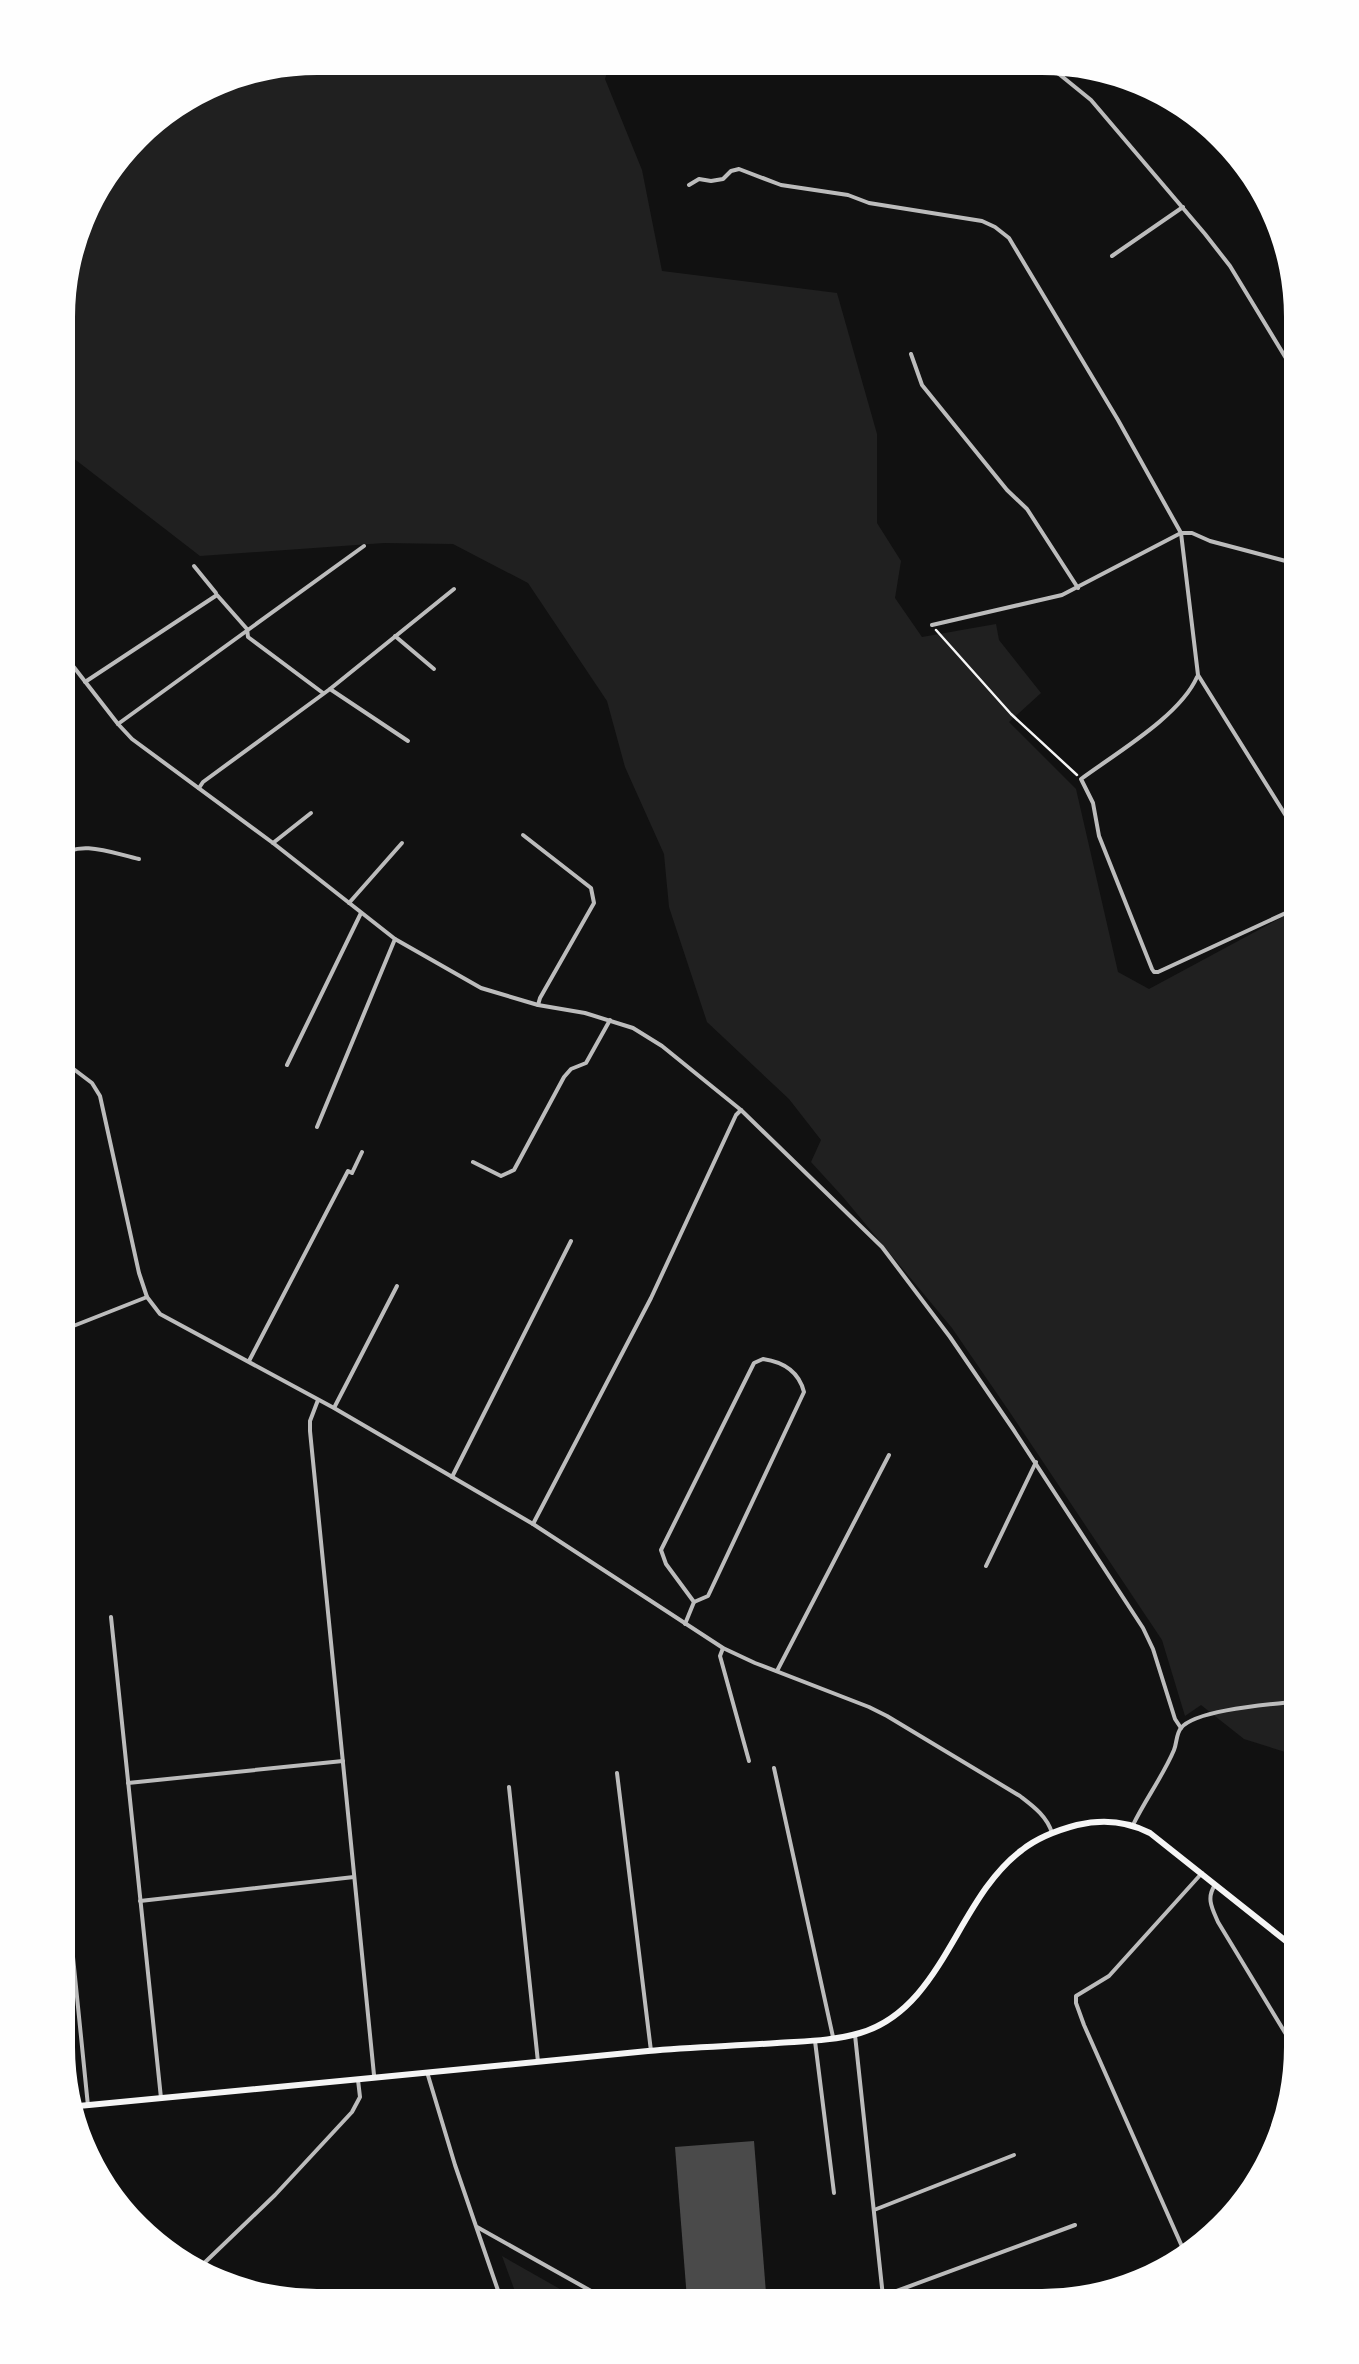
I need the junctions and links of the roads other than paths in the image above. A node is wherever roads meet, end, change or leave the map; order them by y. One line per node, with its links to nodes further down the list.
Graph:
1 (1062, 77): 3 (street)
2 (689, 185): 7 (street)
3 (1183, 207): 4 (street); 6 (street)
4 (1112, 256)
5 (911, 354): 11 (street)
6 (1284, 354)
7 (1181, 533): 9 (street); 11 (street); 19 (street)
8 (364, 546): 15 (street)
9 (1284, 560)
10 (194, 566): 13 (street)
11 (1078, 588): 14 (street)
12 (454, 590): 16 (street)
13 (218, 595): 15 (street); 20 (street)
14 (932, 625)
15 (247, 632): 22 (street); 23 (street)
16 (396, 636): 18 (street); 21 (street)
17 (75, 669): 20 (street)
18 (434, 669)
19 (1198, 675): 27 (street); 35 (street)
20 (85, 682): 23 (street)
21 (330, 689): 22 (street); 24 (street)
22 (323, 694): 25 (street)
23 (118, 724): 25 (street)
24 (408, 742)
25 (199, 788): 30 (street)
26 (312, 812): 30 (street)
27 (1284, 812)
28 (522, 836): 37 (street)
29 (402, 843): 33 (street)
30 (273, 844): 33 (street)
31 (75, 847): 32 (street)
32 (140, 859)
33 (348, 903): 34 (street)
34 (361, 913): 36 (street); 39 (street)
35 (1284, 914)
36 (395, 939): 37 (street); 42 (street)
37 (538, 1005): 38 (street)
38 (610, 1020): 41 (street); 44 (street)
39 (287, 1065)
40 (75, 1070): 49 (street)
41 (741, 1110): 45 (street); 57 (street)
42 (317, 1127)
43 (362, 1152): 51 (street)
44 (473, 1162)
45 (816, 1182): 46 (street); 55 (street)
46 (808, 1189)
47 (571, 1242): 56 (street)
48 (398, 1286): 53 (street)
49 (147, 1296): 50 (street); 51 (street)
50 (75, 1325)
51 (248, 1361): 52 (street)
52 (318, 1400): 53 (street); 67 (street)
53 (334, 1408): 56 (street)
54 (888, 1455): 63 (street)
55 (1036, 1462): 58 (street); 65 (street)
56 (452, 1477): 57 (street)
57 (534, 1524): 61 (street)
58 (986, 1566)
59 (694, 1602): 59 (street); 61 (street)
60 (111, 1618): 70 (street)
61 (685, 1624): 62 (street)
62 (724, 1648): 63 (street); 66 (street)
63 (777, 1671): 73 (street)
64 (1283, 1704): 65 (street)
65 (1181, 1728): 72 (street)
66 (749, 1760)
67 (344, 1761): 70 (street); 75 (street)
68 (774, 1768): 82 (street)
69 (617, 1772): 84 (street)
70 (128, 1783): 77 (street)
71 (509, 1787): 85 (street)
72 (1133, 1826): 73 (main road); 74 (main road)
73 (1052, 1833): 81 (main road)
74 (1202, 1874): 76 (main road); 97 (street)
75 (354, 1877): 77 (street); 87 (street)
76 (1216, 1884): 78 (main road); 80 (street)
77 (140, 1901): 89 (street)
78 (1283, 1939)
79 (75, 1977): 91 (street)
80 (1283, 2029)
81 (855, 2035): 82 (main road); 94 (street)
82 (833, 2038): 83 (main road)
83 (815, 2041): 84 (main road); 93 (street)
84 (651, 2051): 85 (main road)
85 (538, 2062): 86 (main road)
86 (427, 2072): 87 (main road); 96 (street)
87 (375, 2078): 88 (main road)
88 (358, 2080): 89 (main road); 98 (street)
89 (161, 2098): 91 (main road)
90 (83, 2106): 91 (main road)
91 (88, 2106)
92 (1014, 2155): 94 (street)
93 (834, 2192)
94 (874, 2210): 101 (street)
95 (1075, 2225): 102 (street)
96 (476, 2226): 99 (street); 100 (street)
97 (1181, 2244)
98 (205, 2262)
99 (498, 2289)
100 (588, 2289)
101 (882, 2289)
102 (901, 2289)

